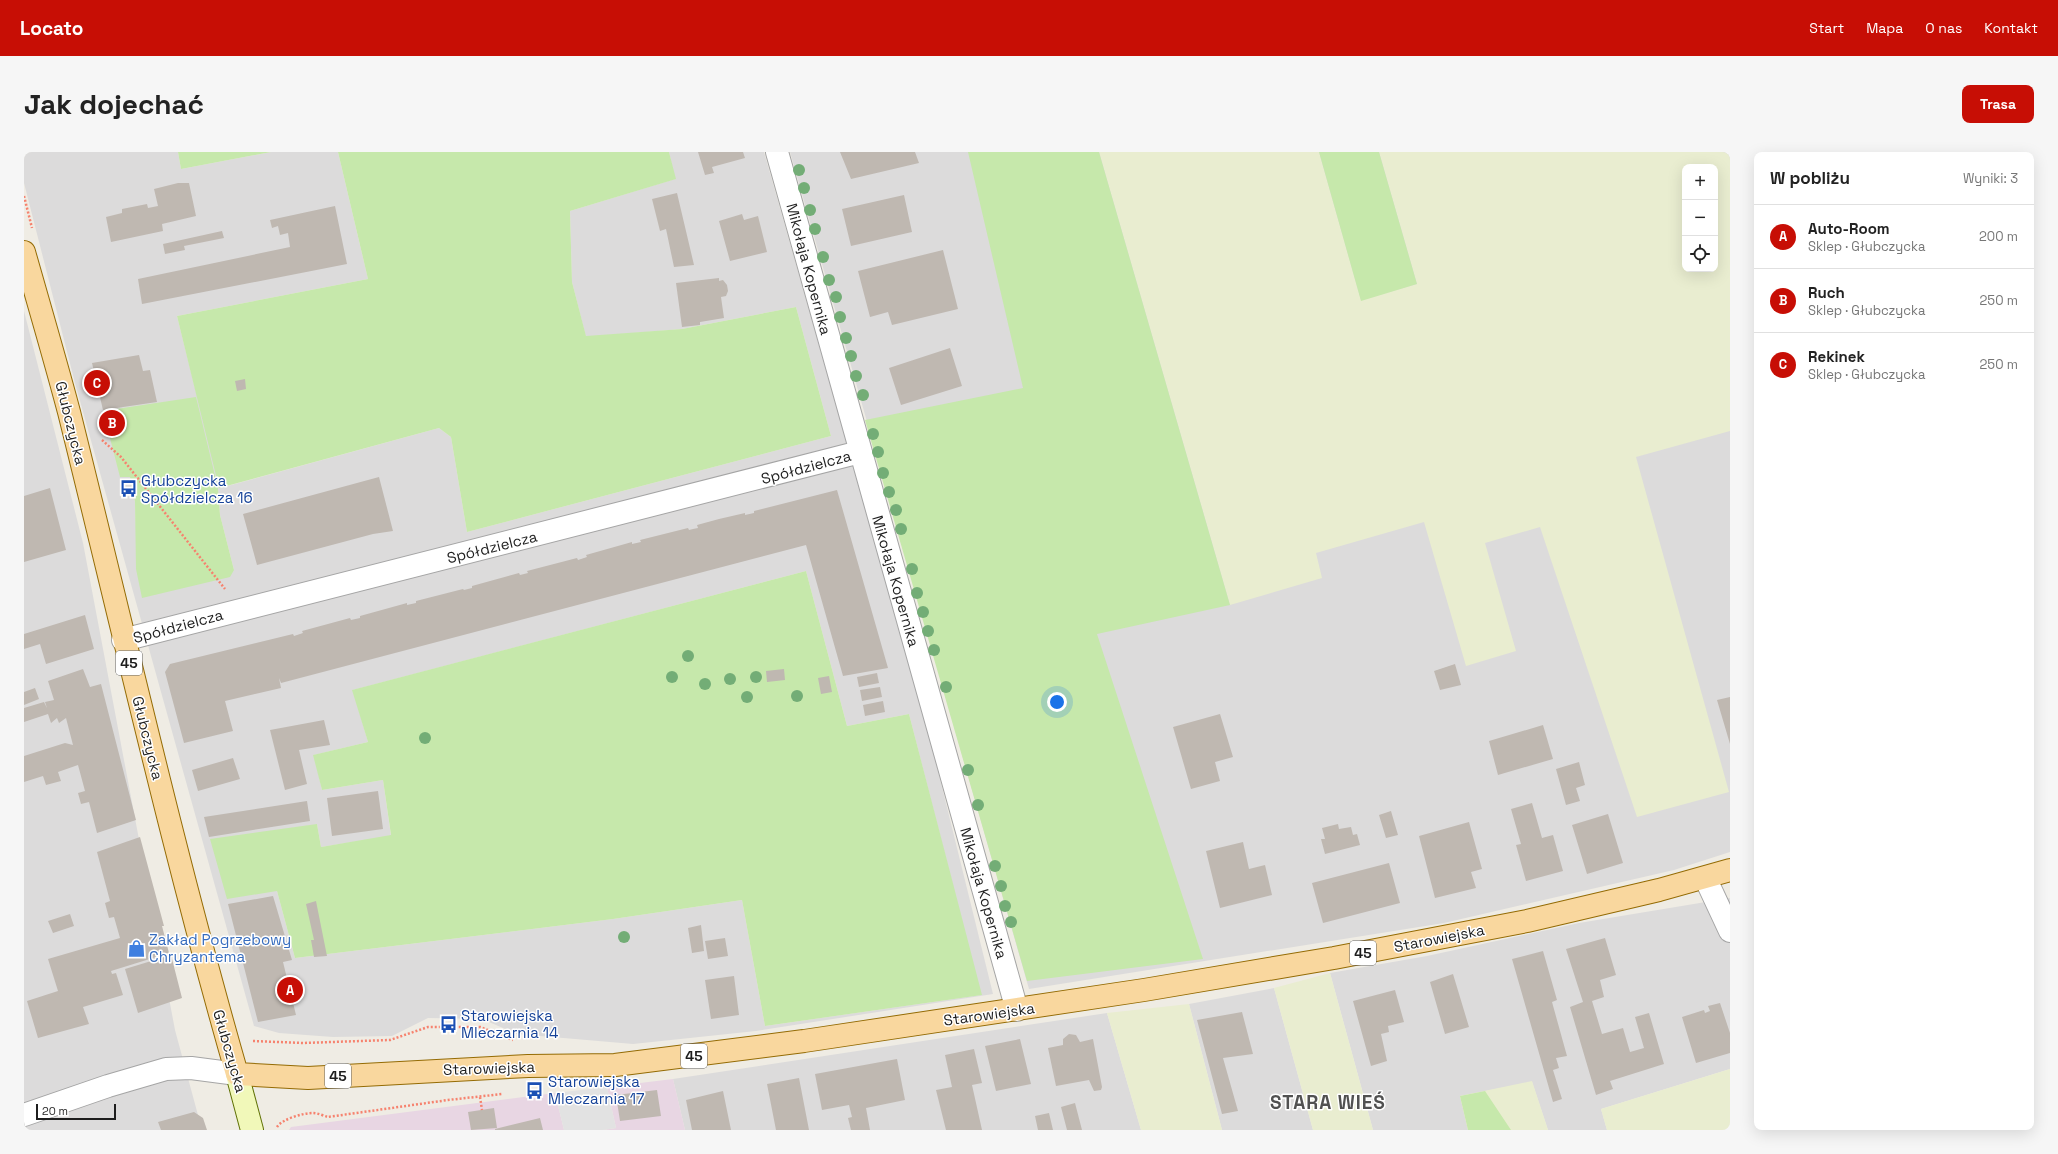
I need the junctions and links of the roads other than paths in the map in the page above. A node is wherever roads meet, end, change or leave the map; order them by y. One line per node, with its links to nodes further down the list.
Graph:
1 (777, 152): 3 (street, Mikołaja Kopernika)
2 (29, 243): 4 (main road, Głubczycka / 45)
3 (860, 452): 4 (street, Spółdzielcza); 8 (street, Mikołaja Kopernika)
4 (123, 640): 9 (main road, Głubczycka / 45)
5 (1730, 870): 8 (main road, Starowiejska / 45)
6 (1709, 886): 7 (street)
7 (1730, 931)
8 (1017, 1010): 9 (main road, Starowiejska / 45)
9 (238, 1074): 10 (street); 11 (main road, Głubczycka)
10 (24, 1115)
11 (252, 1130)

